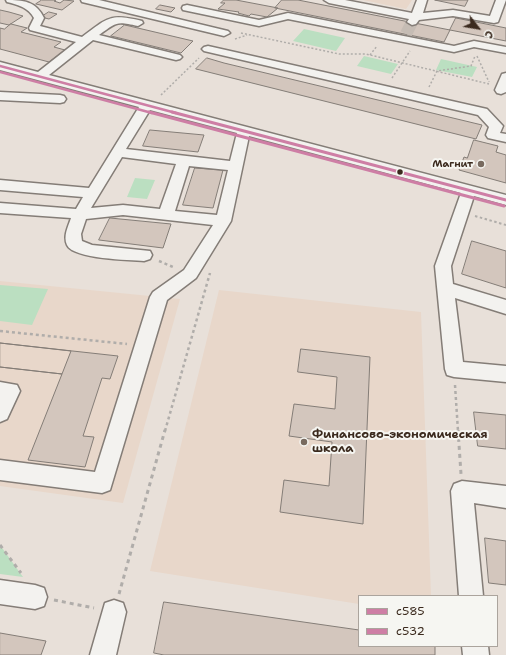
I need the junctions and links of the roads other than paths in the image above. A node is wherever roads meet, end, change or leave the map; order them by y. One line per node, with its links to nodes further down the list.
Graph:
1 (11, 0): 7 (street)
2 (87, 0): 9 (street)
3 (196, 0): 8 (street)
4 (329, 0): 10 (street)
5 (422, 0): 10 (street)
6 (501, 0): 10 (street)
7 (32, 2): 13 (street)
8 (187, 8): 9 (street); 15 (street)
9 (171, 20): 11 (street)
10 (414, 20)
11 (230, 32)
12 (197, 37): 13 (street)
13 (88, 39): 17 (street); 21 (street)
14 (208, 49): 29 (street)
15 (454, 49): 16 (street); 18 (street)
16 (506, 50)
17 (176, 57)
18 (506, 60)
19 (0, 66): 20 (street)
20 (13, 70): 21 (street); 23 (street)
21 (39, 77): 27 (street)
22 (506, 77): 24 (street)
23 (0, 86)
24 (501, 90)
25 (0, 96): 26 (street)
26 (60, 99)
27 (146, 105): 28 (street); 30 (street)
28 (244, 131): 32 (street); 34 (street)
29 (506, 138)
30 (117, 152): 31 (street); 35 (street)
31 (184, 160): 32 (street); 39 (street)
32 (236, 166): 40 (street)
33 (0, 184): 35 (street)
34 (469, 190): 36 (street); 42 (street)
35 (93, 193): 38 (street)
36 (506, 200)
37 (0, 208): 38 (street)
38 (80, 214): 39 (street); 41 (street)
39 (166, 215): 40 (street)
40 (223, 221): 47 (street)
41 (144, 255)
42 (445, 288): 43 (street); 44 (street)
43 (506, 307)
44 (506, 374)
45 (0, 390): 46 (street)
46 (0, 413)
47 (0, 470)
48 (506, 497): 50 (street)
49 (0, 592): 51 (street)
50 (471, 595)
51 (34, 596)
52 (114, 612): 53 (street)
53 (103, 655)

